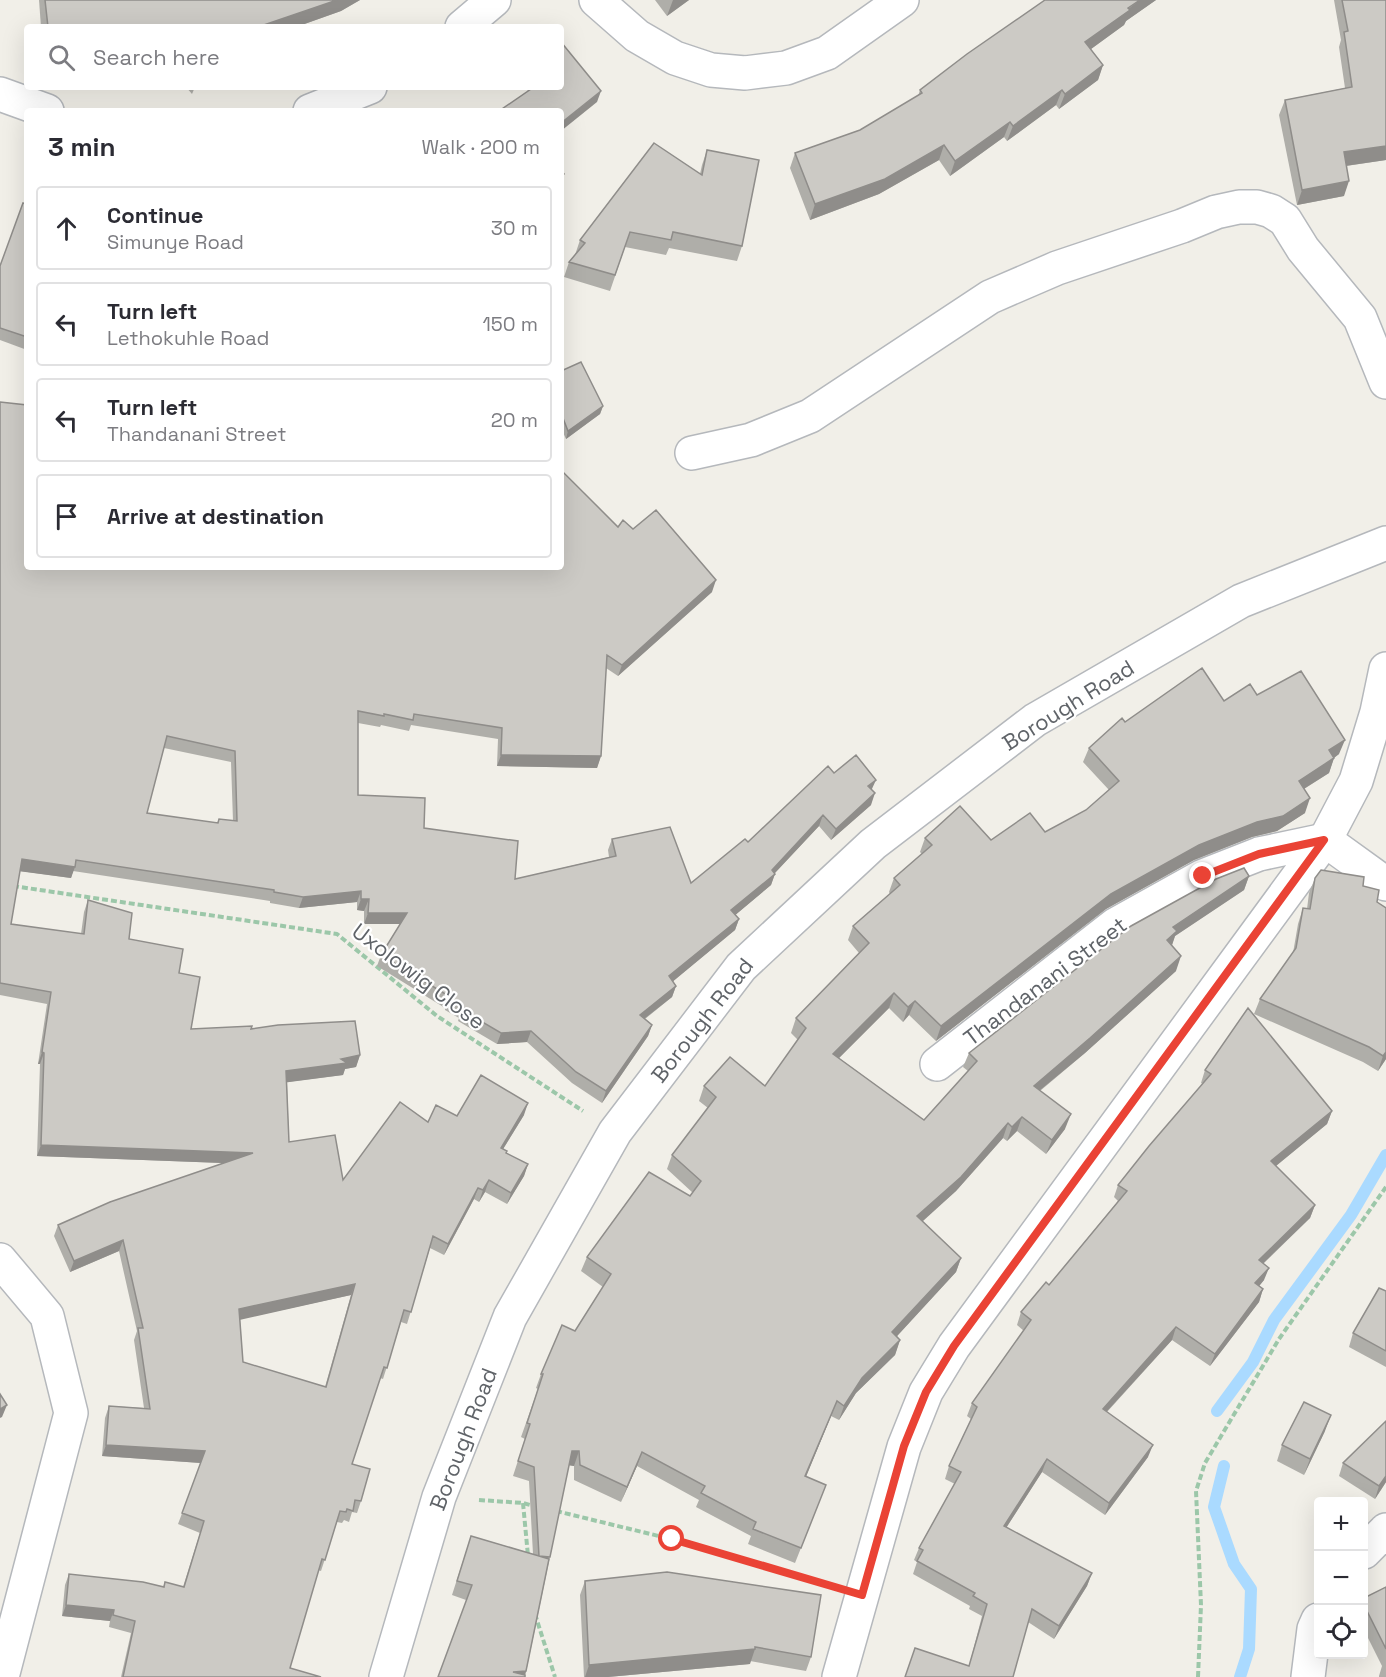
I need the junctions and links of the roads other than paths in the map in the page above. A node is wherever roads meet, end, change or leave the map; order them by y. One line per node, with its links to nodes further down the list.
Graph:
1 (494, 0): 4 (street)
2 (596, 0): 3 (street)
3 (903, 0)
4 (466, 24)
5 (362, 90): 8 (street)
6 (0, 94): 7 (street)
7 (39, 108)
8 (318, 108)
9 (1386, 382): 10 (street)
10 (692, 453)
11 (1386, 543): 21 (street, Borough Road)
12 (1386, 669): 13 (street)
13 (1324, 840): 14 (street); 15 (street, Thandanani Street); 22 (street)
14 (1386, 884)
15 (937, 1064)
16 (0, 1260): 20 (street)
17 (1386, 1530): 18 (street)
18 (1365, 1551)
19 (1314, 1629): 23 (street)
20 (2, 1677)
21 (386, 1677)
22 (839, 1677)
23 (1308, 1677)

